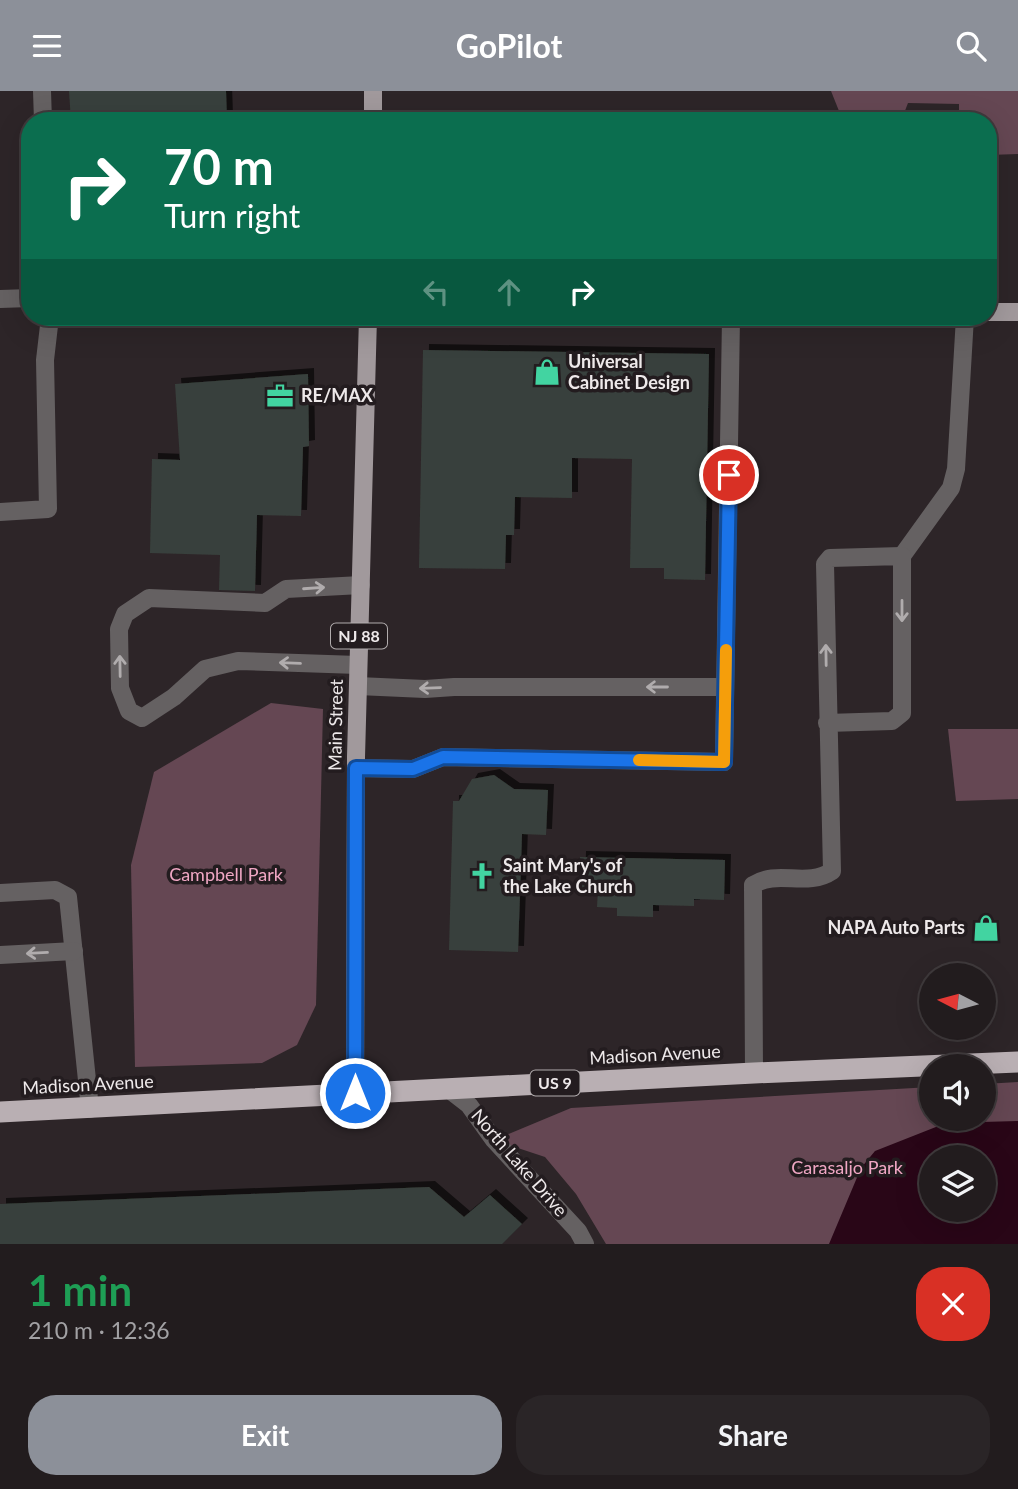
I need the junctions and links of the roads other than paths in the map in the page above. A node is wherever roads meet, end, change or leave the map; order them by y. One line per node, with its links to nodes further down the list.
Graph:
1 (42, 91): 3 (street)
2 (373, 91): 4 (main road)
3 (43, 112)
4 (373, 112)
5 (21, 298): 6 (street)
6 (0, 299)
7 (997, 312): 8 (main road)
8 (1018, 312)
9 (49, 326): 13 (street)
10 (369, 326): 15 (main road, Main Street / NJ 88)
11 (731, 326): 18 (street)
12 (964, 326): 14 (street)
13 (0, 512)
14 (902, 556): 19 (street, one-way to 19); 19 (street, one-way to 14)
15 (360, 585): 16 (main road, Main Street / NJ 88); 16 (street, one-way to 15)
16 (358, 665): 17 (main road, Main Street / NJ 88)
17 (358, 686): 18 (street, one-way to 17); 20 (main road, Main Street / NJ 88)
18 (725, 687): 20 (street)
19 (827, 723): 25 (street)
20 (356, 768): 27 (main road, Main Street / NJ 88)
21 (0, 893): 22 (street)
22 (74, 951): 23 (street, one-way to 23); 28 (street)
23 (0, 955)
24 (1018, 1062): 25 (highway, Madison Avenue / US 9)
25 (754, 1073): 26 (highway, Madison Avenue / US 9)
26 (447, 1088): 27 (highway, Madison Avenue / US 9); 30 (street, North Lake Drive)
27 (355, 1093): 28 (highway, Madison Avenue / US 9)
28 (90, 1109): 29 (highway, Madison Avenue / US 9)
29 (0, 1112)
30 (585, 1244)

